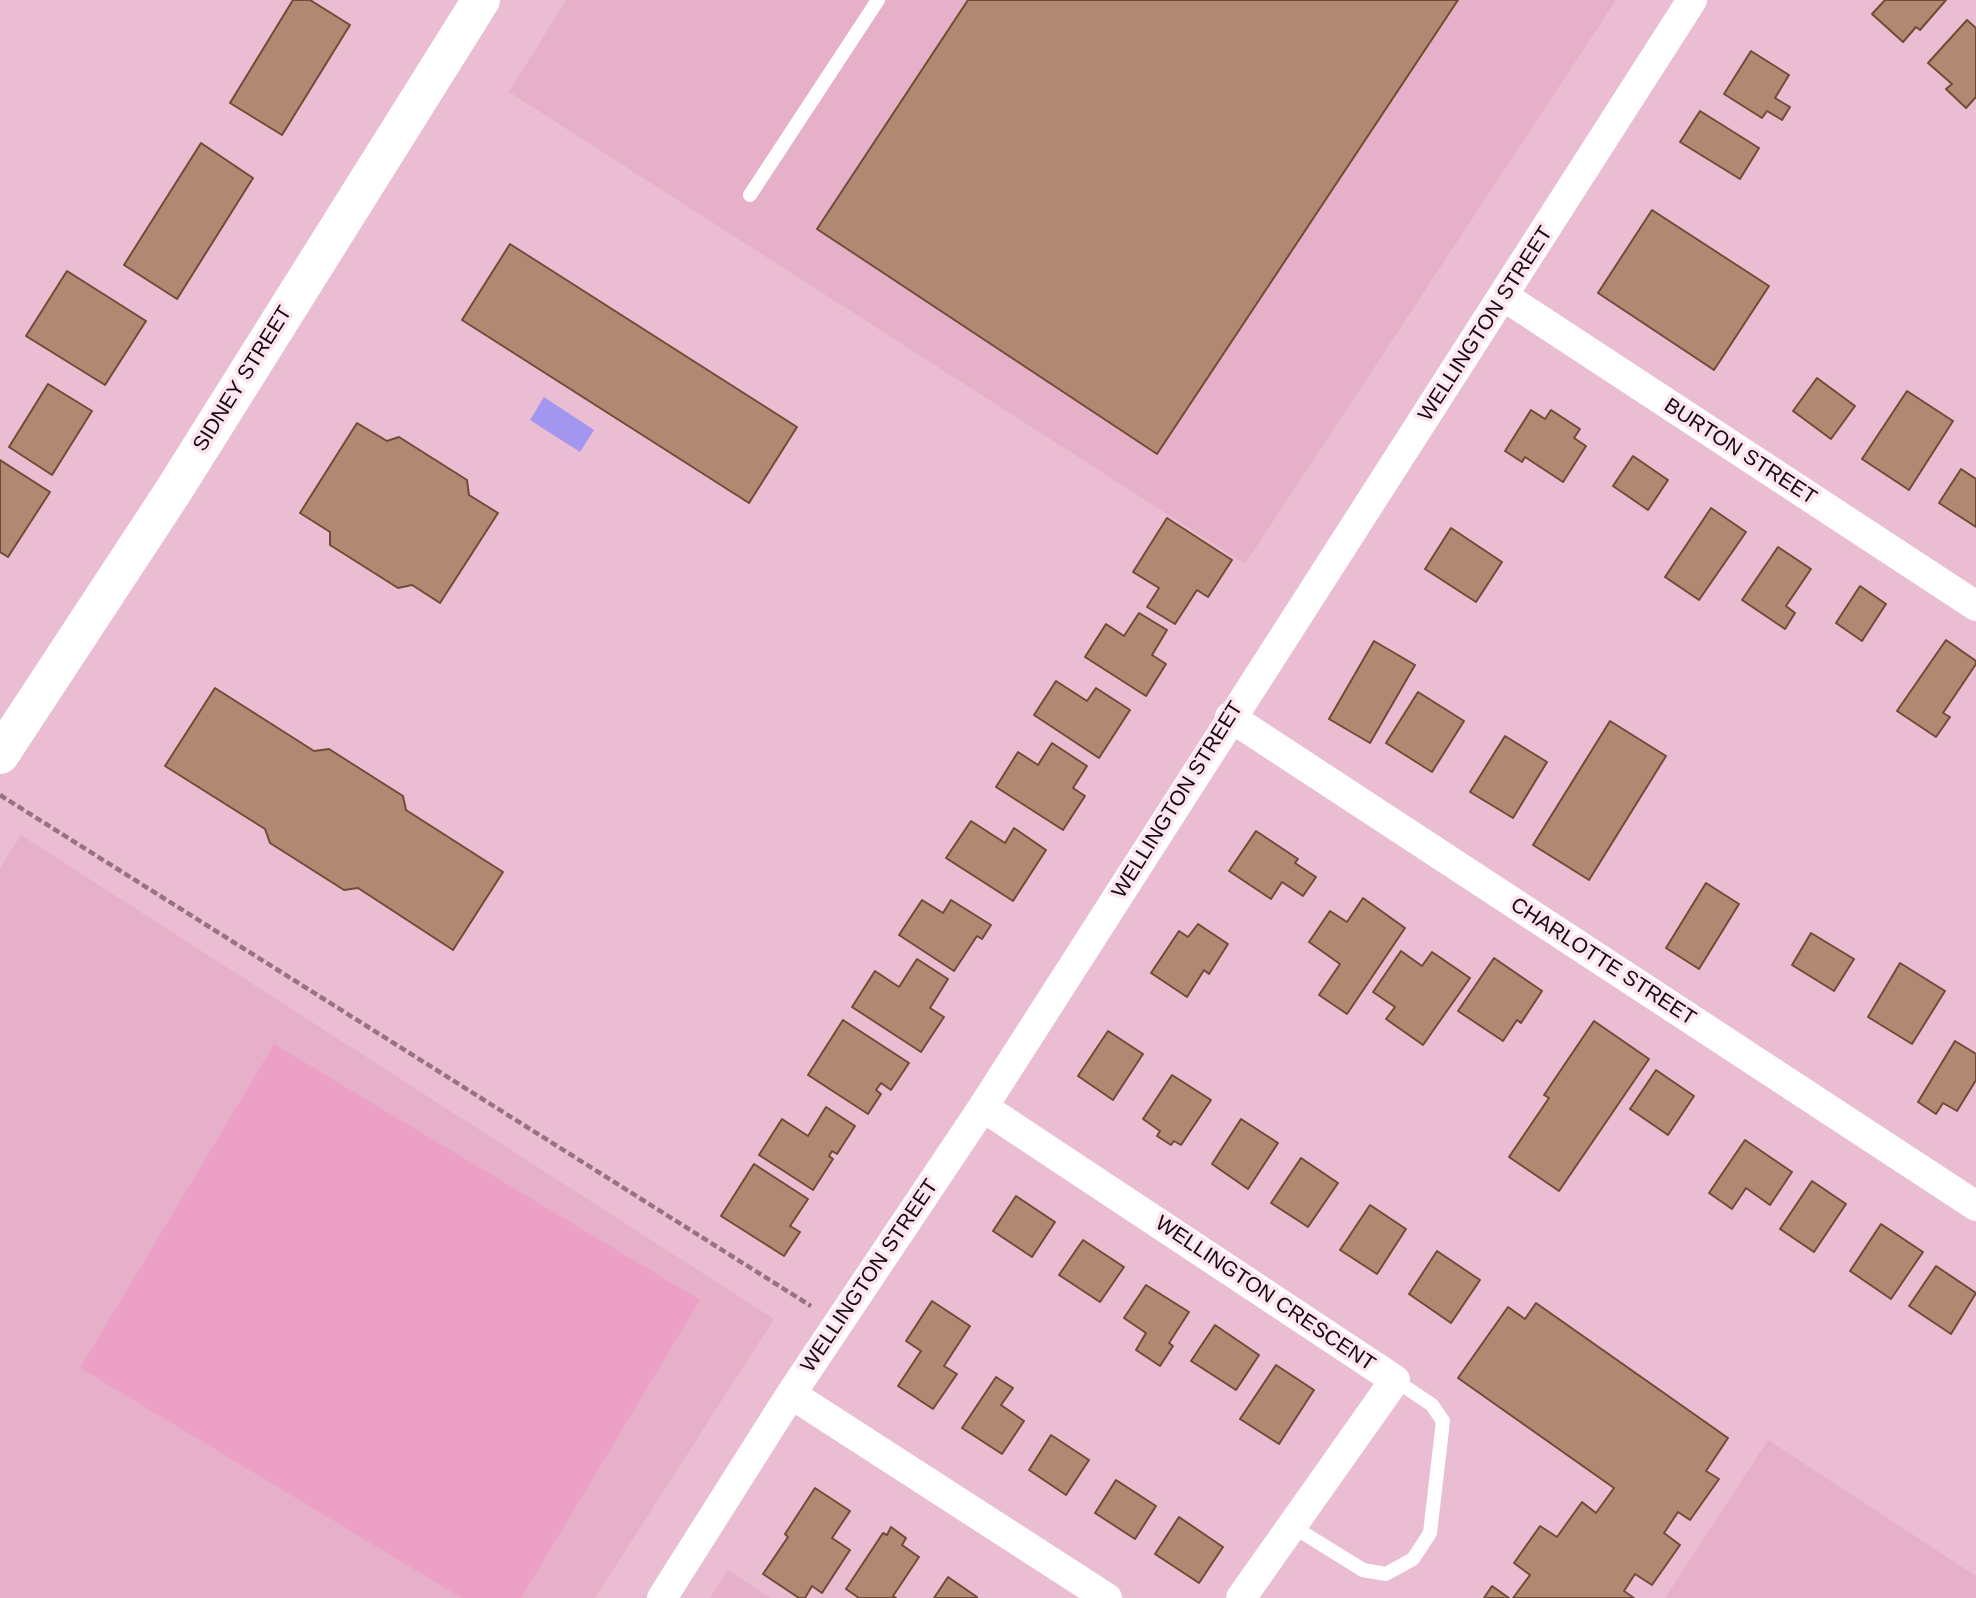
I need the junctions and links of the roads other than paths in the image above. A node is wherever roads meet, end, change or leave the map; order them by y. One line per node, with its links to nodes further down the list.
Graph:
1 (481, 0): 8 (main road, SIDNEY STREET)
2 (878, 0): 4 (lane)
3 (1692, 0): 5 (street, WELLINGTON STREET)
4 (750, 195)
5 (1505, 297): 6 (street, BURTON STREET); 7 (street, WELLINGTON STREET)
6 (1976, 606)
7 (1230, 717): 9 (street, WELLINGTON STREET); 10 (street, CHARLOTTE STREET)
8 (0, 755)
9 (983, 1107): 11 (street, WELLINGTON CRESCENT); 12 (street, WELLINGTON STREET)
10 (1976, 1206)
11 (1395, 1380): 13 (street, WELLINGTON CRESCENT); 13 (lane)
12 (791, 1394): 14 (street, WELLINGTON STREET); 15 (street)
13 (1292, 1526): 16 (street, WELLINGTON CRESCENT)
14 (662, 1598)
15 (1107, 1598)
16 (1241, 1598)

